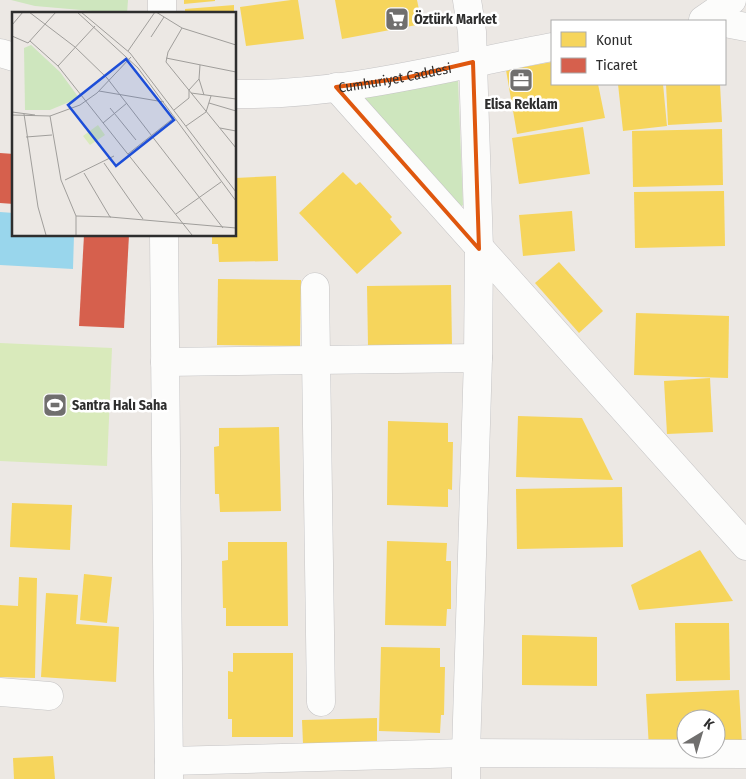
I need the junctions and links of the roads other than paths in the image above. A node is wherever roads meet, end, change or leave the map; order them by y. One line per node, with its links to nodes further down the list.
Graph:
1 (467, 0): 7 (street)
2 (732, 0): 3 (street)
3 (709, 20)
4 (726, 24): 5 (street)
5 (746, 27)
6 (551, 47): 7 (street, Cumhuriyet Caddesi)
7 (473, 62): 8 (street, Cumhuriyet Caddesi); 11 (street)
8 (336, 87): 9 (street, Cumhuriyet Caddesi); 11 (street)
9 (236, 94)
10 (164, 236): 15 (street)
11 (479, 249): 13 (street); 16 (street)
12 (315, 287): 14 (street)
13 (478, 358): 14 (street); 21 (street)
14 (315, 360): 15 (street); 19 (street)
15 (165, 362): 22 (street)
16 (746, 546)
17 (0, 692): 18 (street)
18 (49, 696)
19 (322, 702)
20 (746, 754): 21 (street)
21 (466, 766): 22 (street)
22 (169, 770)

